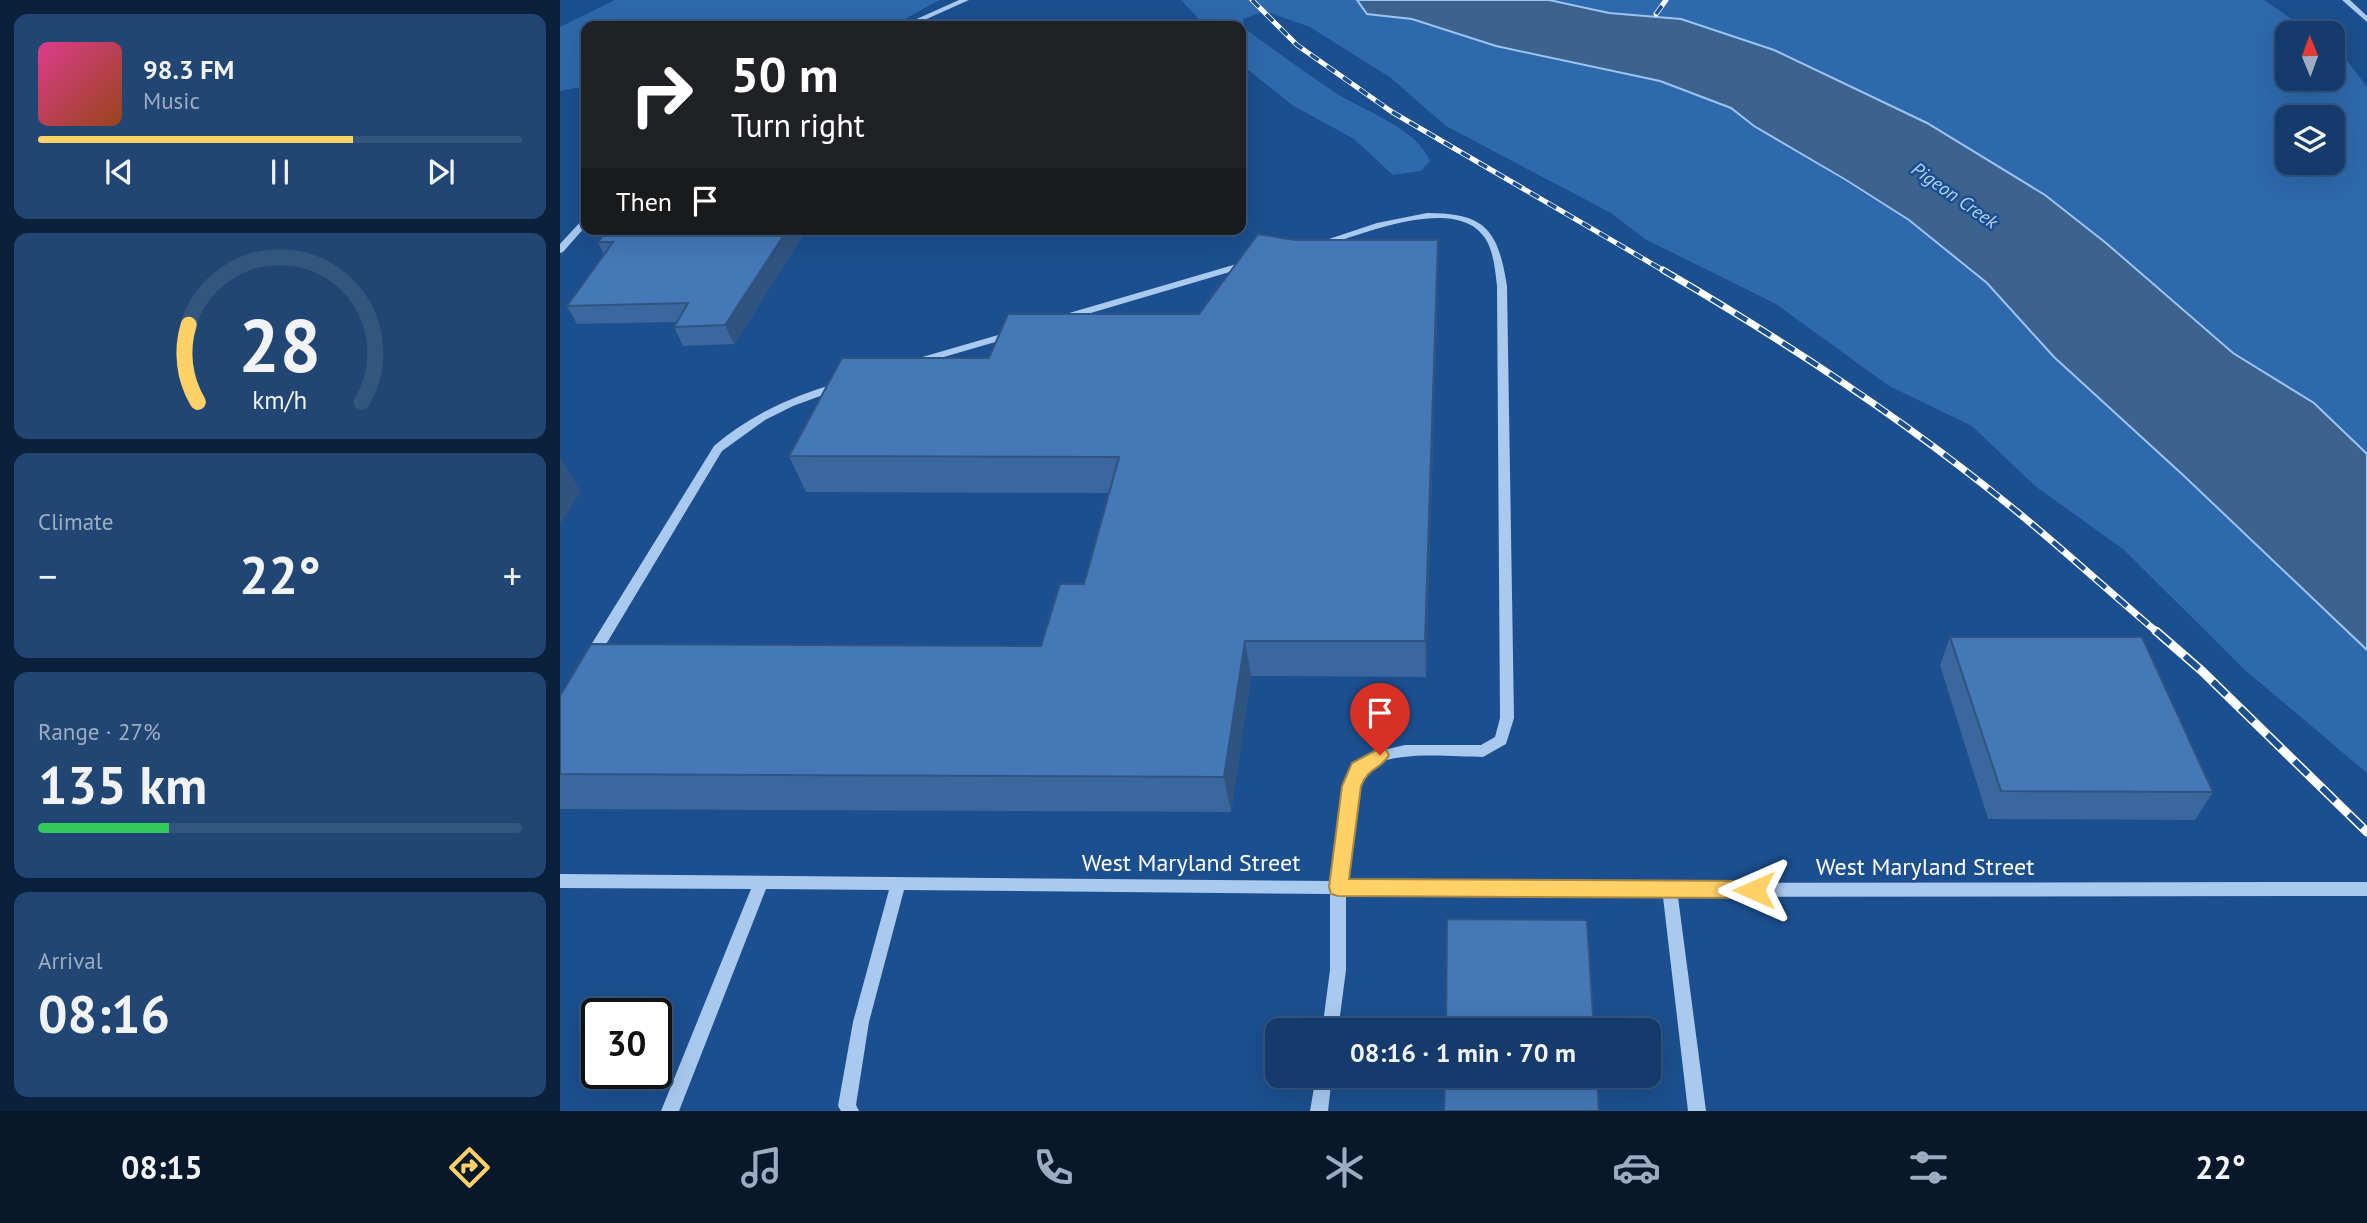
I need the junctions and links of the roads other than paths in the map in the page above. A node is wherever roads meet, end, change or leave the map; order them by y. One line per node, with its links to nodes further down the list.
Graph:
1 (965, 0): 4 (street)
2 (2346, 0): 3 (street)
3 (2367, 20)
4 (917, 21)
5 (581, 227): 7 (street)
6 (1302, 248): 17 (street)
7 (560, 250)
8 (1264, 260): 9 (street)
9 (1051, 322)
10 (1024, 330): 11 (street)
11 (904, 366)
12 (851, 382): 13 (street)
13 (584, 669)
14 (560, 881): 15 (street, West Maryland Street)
15 (761, 883): 16 (street, West Maryland Street); 22 (street)
16 (898, 884): 17 (street, West Maryland Street); 23 (street)
17 (1338, 887): 19 (street, West Maryland Street); 20 (street)
18 (2367, 889): 19 (street, West Maryland Street)
19 (1670, 890): 25 (street)
20 (1332, 1018)
21 (1322, 1088): 24 (street)
22 (670, 1111)
23 (849, 1111)
24 (1319, 1111)
25 (1697, 1111)

